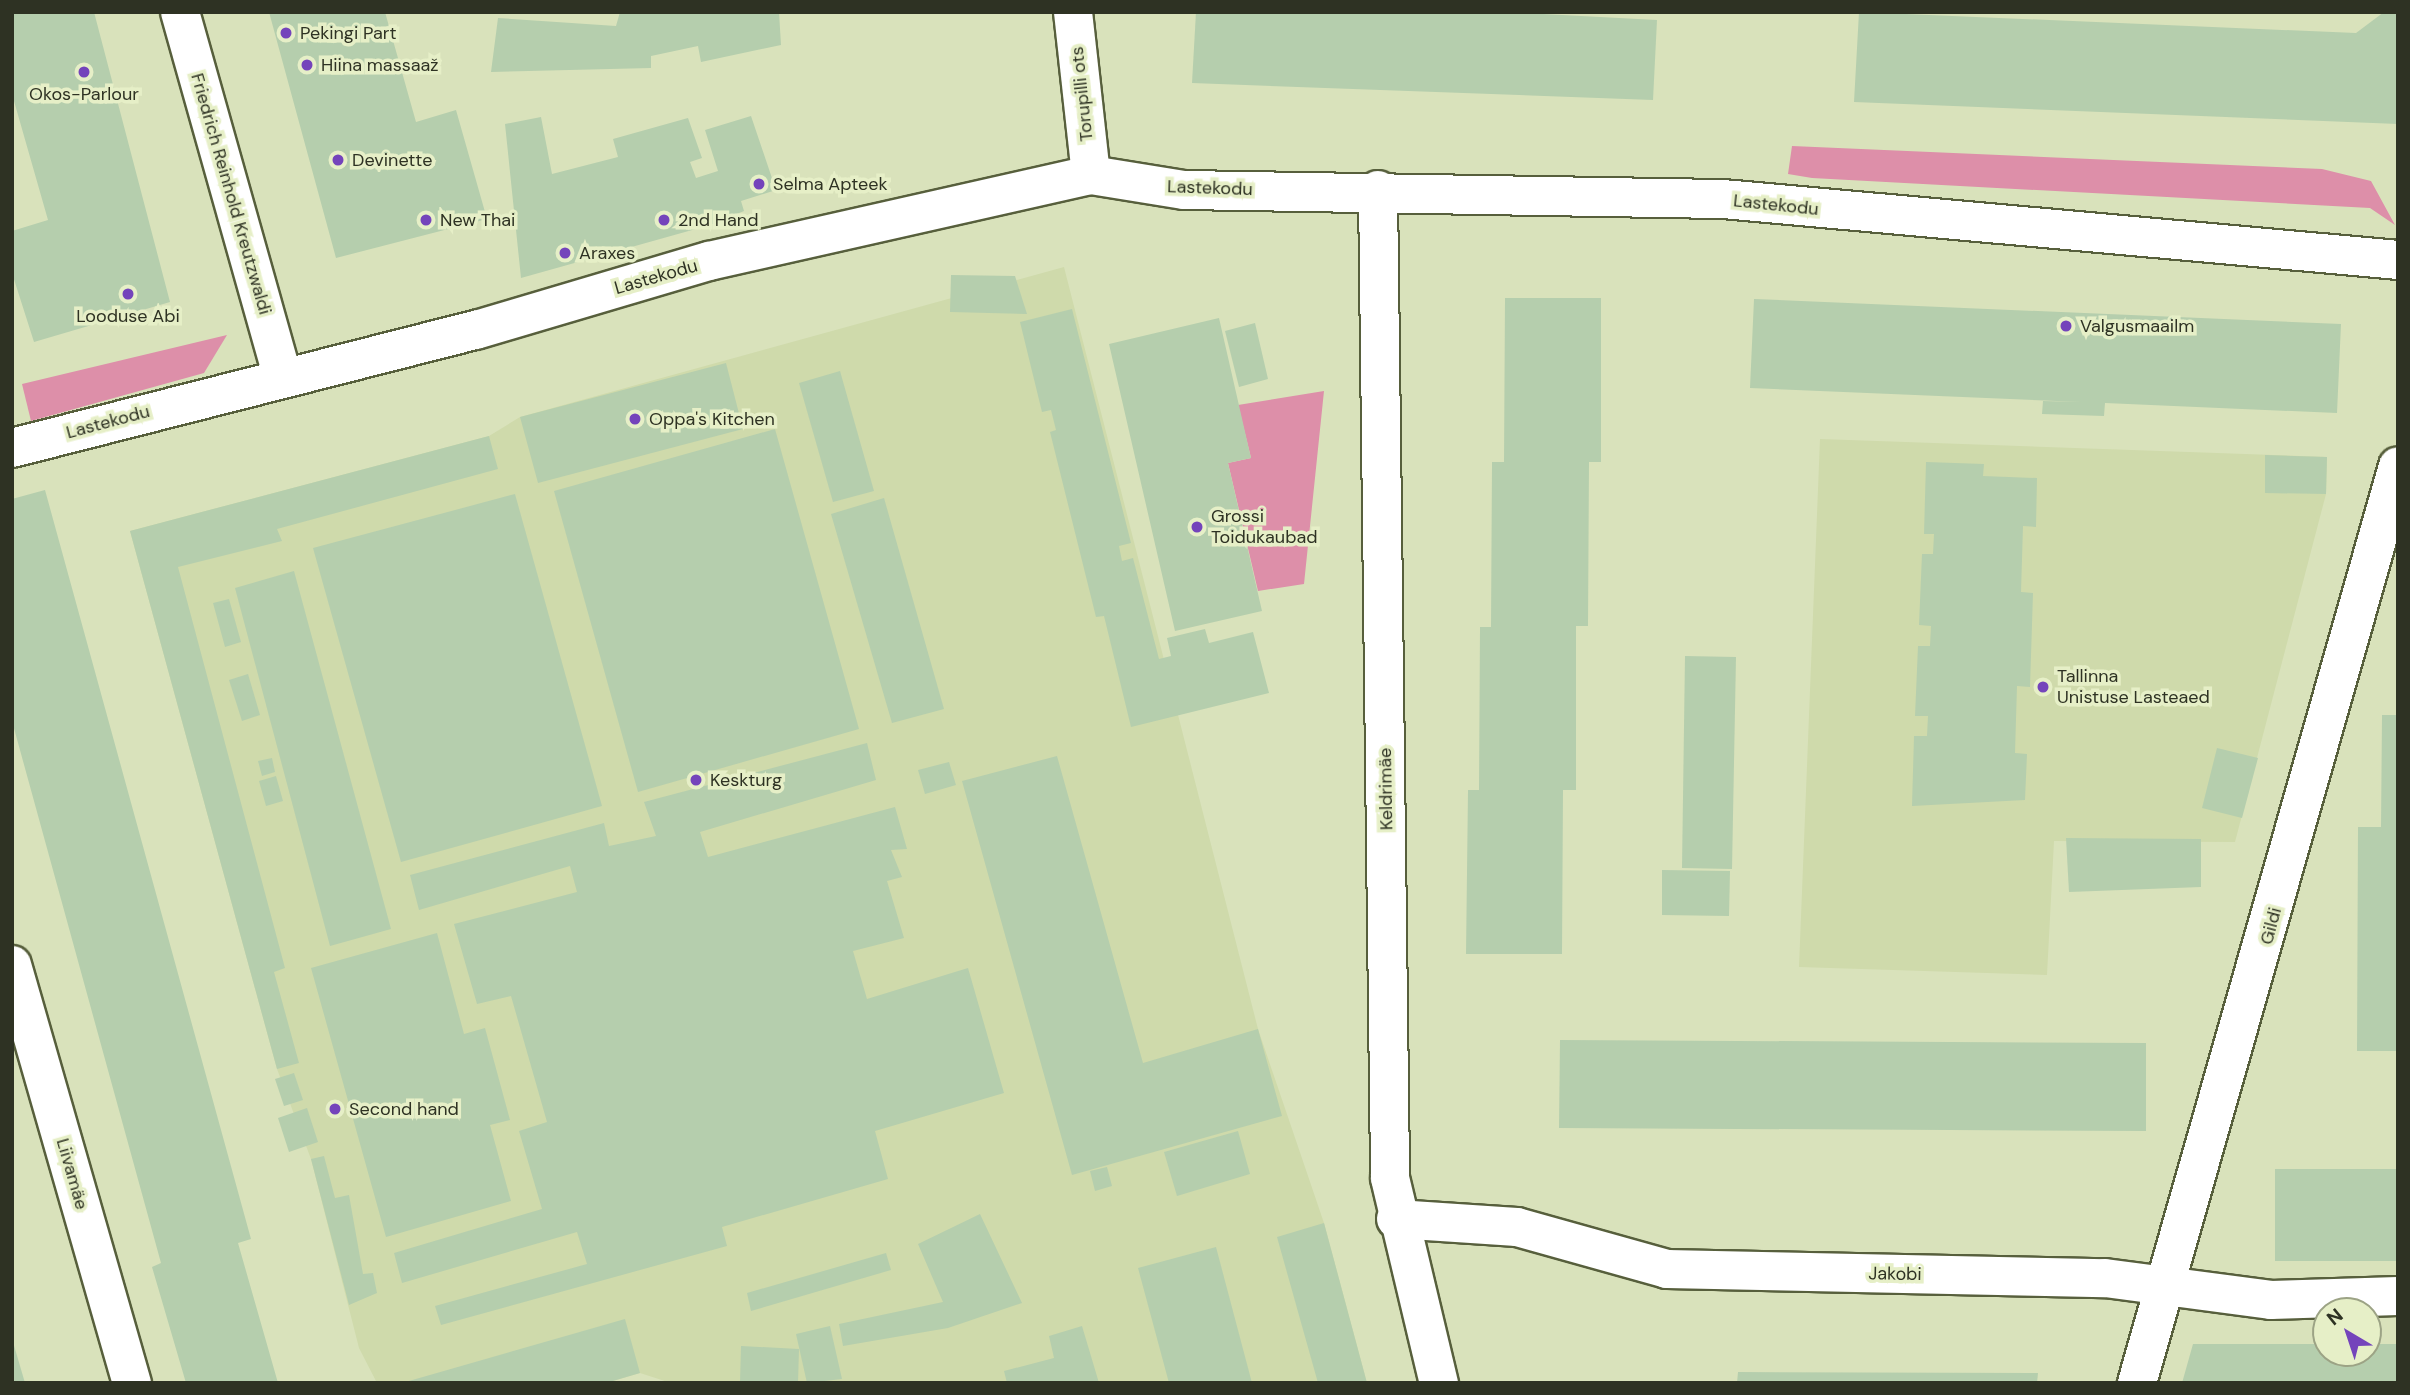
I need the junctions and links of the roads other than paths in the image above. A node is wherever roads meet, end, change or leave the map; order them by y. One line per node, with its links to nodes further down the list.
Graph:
1 (180, 12): 6 (street, Friedrich Reinhold Kreutzwaldi)
2 (1073, 12): 3 (street, Torupilli ots)
3 (1091, 175): 4 (street, Lastekodu); 6 (street, Lastekodu)
4 (1378, 190): 5 (street, Lastekodu); 10 (street, Keldrimäe)
5 (2398, 260)
6 (282, 376): 7 (street, Lastekodu)
7 (12, 448)
8 (2398, 466): 11 (street, Gildi)
9 (12, 965): 13 (street, Liivamäe)
10 (1396, 1219): 11 (street, Jakobi); 14 (street, Keldrimäe)
11 (2168, 1286): 12 (street, Jakobi); 15 (street, Gildi)
12 (2398, 1296)
13 (132, 1383)
14 (1439, 1383)
15 (2137, 1383)

